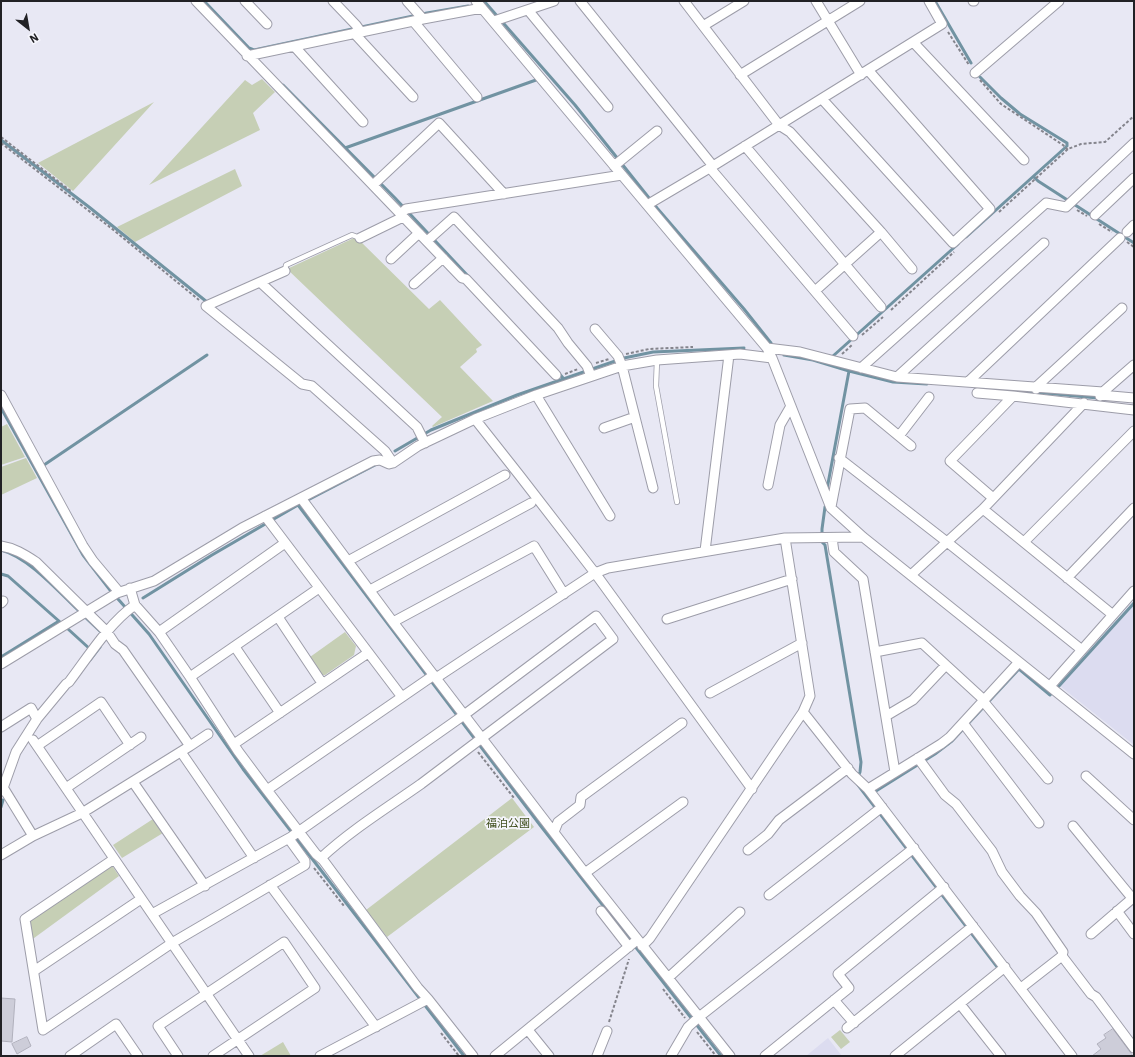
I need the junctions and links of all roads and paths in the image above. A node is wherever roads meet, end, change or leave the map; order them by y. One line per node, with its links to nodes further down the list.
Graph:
1 (196, 1): 26 (street)
2 (246, 1): 20 (street)
3 (333, 1): 23 (street)
4 (408, 1): 17 (street)
5 (476, 1): 15 (street)
6 (554, 1): 14 (street)
7 (580, 1): 45 (street)
8 (684, 1): 22 (street)
9 (744, 1): 22 (street)
10 (816, 1): 19 (street)
11 (860, 1): 19 (street)
12 (929, 1): 21 (street)
13 (1059, 1): 28 (street)
14 (537, 3): 16 (street)
15 (482, 8): 17 (street); 18 (street)
16 (528, 10): 18 (street); 33 (street)
17 (419, 18): 23 (street); 31 (street)
18 (498, 20): 44 (street)
19 (828, 21): 27 (street); 29 (street)
20 (267, 24)
21 (942, 24): 24 (street); 28 (path)
22 (703, 26): 29 (street)
23 (357, 30): 25 (street); 30 (street)
24 (914, 43): 27 (street); 43 (street)
25 (294, 46): 26 (street); 35 (street)
26 (252, 55): 48 (street)
27 (865, 73): 32 (street); 32 (street)
28 (974, 73): 42 (path)
29 (740, 75): 36 (street)
30 (413, 97)
31 (477, 97)
32 (822, 99): 36 (street)
33 (608, 107)
34 (1134, 116): 42 (path)
35 (363, 122)
36 (779, 125): 41 (street); 56 (street)
37 (657, 131): 44 (street)
38 (1, 137): 49 (path)
39 (1, 143): 72 (path)
40 (1134, 143): 52 (street)
41 (745, 146): 45 (street); 66 (street)
42 (1066, 148): 53 (path)
43 (1024, 160)
44 (618, 162): 46 (street)
45 (712, 167): 51 (street); 71 (street)
46 (622, 175): 50 (street); 51 (street)
47 (1134, 178): 55 (street)
48 (377, 182): 50 (street); 54 (street)
49 (72, 192)
50 (504, 194): 54 (street)
51 (650, 203): 77 (street)
52 (1069, 204): 55 (path); 84 (street)
53 (999, 212)
54 (404, 213): 58 (street); 59 (street)
55 (1095, 219): 57 (path)
56 (881, 232): 66 (street); 67 (street)
57 (1127, 232): 62 (path); 88 (street)
58 (419, 233): 60 (street); 65 (street)
59 (360, 238): 68 (lane)
60 (430, 238): 64 (street); 85 (street)
61 (1044, 243): 87 (street)
62 (1134, 247)
63 (958, 249): 81 (path)
64 (443, 258): 70 (street); 86 (street)
65 (391, 259)
66 (845, 264): 71 (street); 73 (street)
67 (912, 269)
68 (285, 271): 69 (street)
69 (260, 282): 72 (street); 105 (street)
70 (414, 284)
71 (815, 291): 76 (street)
72 (206, 306): 108 (street)
73 (881, 307)
74 (1122, 308): 89 (street)
75 (596, 329): 82 (street)
76 (853, 336)
77 (767, 348): 79 (street); 81 (street)
78 (729, 355): 79 (street); 80 (street); 128 (street)
79 (772, 358): 98 (street)
80 (657, 360): 82 (street); 114 (lane)
81 (830, 360): 84 (street)
82 (620, 362): 85 (street); 100 (street)
83 (1134, 365): 95 (street)
84 (862, 368): 87 (street)
85 (590, 372): 92 (street)
86 (556, 375)
87 (897, 377): 88 (street)
88 (969, 381): 89 (street)
89 (1035, 392): 93 (street); 95 (street); 97 (street)
90 (977, 394): 93 (street)
91 (1, 395): 138 (street)
92 (536, 395): 101 (street); 119 (street)
93 (1012, 396): 112 (street)
94 (930, 397): 104 (street)
95 (1100, 398): 96 (street); 97 (street); 99 (street)
96 (1134, 398)
97 (1084, 403): 112 (street)
98 (791, 406): 110 (street); 116 (street)
99 (1134, 410)
100 (635, 417): 102 (street); 111 (street)
101 (474, 419): 105 (street); 130 (street)
102 (604, 428)
103 (1134, 431): 125 (street)
104 (900, 436): 106 (street); 107 (street)
105 (424, 441): 108 (street)
106 (911, 446)
107 (839, 458): 116 (street); 124 (street)
108 (393, 463): 113 (street)
109 (504, 475): 129 (street)
110 (768, 485)
111 (653, 488)
112 (993, 498): 118 (street)
113 (303, 501): 120 (street); 129 (street)
114 (677, 502)
115 (531, 503): 136 (street)
116 (831, 508): 121 (street)
117 (1134, 508): 132 (street)
118 (983, 509): 124 (street); 125 (street)
119 (610, 516)
120 (268, 520): 126 (street); 134 (street)
121 (863, 537): 123 (street); 131 (street)
122 (785, 538): 123 (street); 128 (street); 133 (street)
123 (826, 538): 151 (street)
124 (947, 542): 131 (street); 150 (street)
125 (1024, 542): 132 (street)
126 (285, 543): 135 (street); 146 (street)
127 (1, 546): 141 (street)
128 (704, 552): 130 (street)
129 (348, 561): 136 (street)
130 (595, 573): 139 (street); 186 (street)
131 (911, 575): 153 (street)
132 (1067, 578): 142 (street)
133 (792, 579): 144 (street); 148 (street)
134 (130, 588): 138 (street); 140 (street)
135 (319, 588): 143 (street); 152 (street)
136 (370, 590): 145 (street)
137 (1134, 591): 142 (street)
138 (116, 594): 141 (street)
139 (564, 594): 145 (street); 157 (street)
140 (131, 608): 146 (street); 147 (street)
141 (86, 612): 147 (street); 154 (street)
142 (1113, 615): 150 (street)
143 (278, 617): 149 (street); 158 (street)
144 (667, 619)
145 (393, 622): 157 (street)
146 (159, 632): 156 (street)
147 (106, 634): 167 (street); 176 (street)
148 (802, 643): 160 (street); 163 (street)
149 (235, 647): 156 (street); 164 (street)
150 (1082, 650): 159 (street)
151 (875, 652): 155 (street); 165 (street)
152 (368, 653): 158 (street); 161 (street)
153 (1019, 662): 159 (street); 162 (street)
154 (1, 664)
155 (946, 665): 162 (street); 165 (street)
156 (190, 676): 174 (street)
157 (433, 678): 161 (street); 166 (street)
158 (322, 683): 164 (street)
159 (1050, 686): 178 (street)
160 (710, 692)
161 (402, 697): 189 (street)
162 (985, 703): 169 (street); 183 (street)
163 (803, 712): 180 (street); 186 (street)
164 (280, 713): 174 (street)
165 (886, 716): 181 (street)
166 (461, 717): 173 (street); 173 (street); 198 (street)
167 (37, 719): 170 (street); 188 (street)
168 (682, 723): 196 (street)
169 (965, 726): 179 (street); 194 (street)
170 (1, 727)
171 (208, 734): 176 (street)
172 (141, 737): 175 (street)
173 (479, 741): 196 (street); 203 (street)
174 (234, 744): 189 (street)
175 (130, 745): 185 (street); 185 (street)
176 (190, 746): 177 (street)
177 (181, 752): 184 (street); 202 (street)
178 (1134, 754)
179 (920, 761): 181 (street); 221 (street)
180 (848, 768): 187 (street); 199 (street)
181 (895, 772): 187 (street)
182 (1086, 776): 193 (street)
183 (1048, 779)
184 (132, 782): 192 (street); 207 (street)
185 (66, 788): 192 (street)
186 (752, 789): 220 (street)
187 (868, 789): 191 (street)
188 (2, 790): 197 (street)
189 (267, 790): 198 (street)
190 (683, 802): 205 (street)
191 (879, 809): 200 (street); 209 (street)
192 (82, 813): 197 (street); 204 (street)
193 (1134, 820)
194 (1039, 823)
195 (1073, 826): 210 (street)
196 (554, 832): 205 (street)
197 (33, 836): 201 (street)
198 (294, 836): 202 (street); 203 (street); 206 (street)
199 (748, 850)
200 (911, 850): 208 (street); 231 (street)
201 (1, 855)
202 (254, 858): 207 (street)
203 (321, 858): 229 (street)
204 (114, 859): 211 (street); 223 (street)
205 (585, 874): 220 (street)
206 (270, 885): 219 (street); 232 (street)
207 (205, 886): 215 (street)
208 (941, 890): 216 (street); 228 (street)
209 (769, 895)
210 (1133, 897): 213 (street)
211 (141, 899): 215 (street); 223 (street)
212 (601, 911): 220 (street)
213 (1117, 911): 217 (street); 218 (street)
214 (740, 912): 224 (street)
215 (152, 914): 219 (street)
216 (971, 928): 222 (street); 228 (street)
217 (1091, 934)
218 (1134, 934)
219 (172, 944): 223 (street); 227 (street)
220 (635, 944): 224 (street); 233 (street); 234 (path)
221 (1062, 956): 225 (street); 236 (street)
222 (1005, 967): 225 (street); 230 (street)
223 (34, 971)
224 (668, 978): 231 (street)
225 (1021, 988): 253 (street)
226 (663, 989): 231 (path)
227 (207, 994): 235 (street); 235 (street); 239 (street)
228 (834, 1000): 250 (street)
229 (424, 1001): 232 (street); 243 (street)
230 (960, 1004): 251 (street); 252 (street)
231 (694, 1021): 247 (street); 248 (path); 249 (street)
232 (376, 1027): 242 (street)
233 (528, 1030): 244 (street); 245 (street)
234 (607, 1031): 246 (street)
235 (237, 1039): 240 (street); 241 (street)
236 (1134, 1048)
237 (70, 1056): 238 (street)
238 (138, 1056)
239 (178, 1056)
240 (213, 1056)
241 (249, 1056)
242 (320, 1056)
243 (472, 1056)
244 (495, 1056)
245 (548, 1056)
246 (597, 1056)
247 (671, 1056)
248 (716, 1056)
249 (730, 1056)
250 (765, 1056)
251 (895, 1056)
252 (1000, 1056)
253 (1072, 1056)

